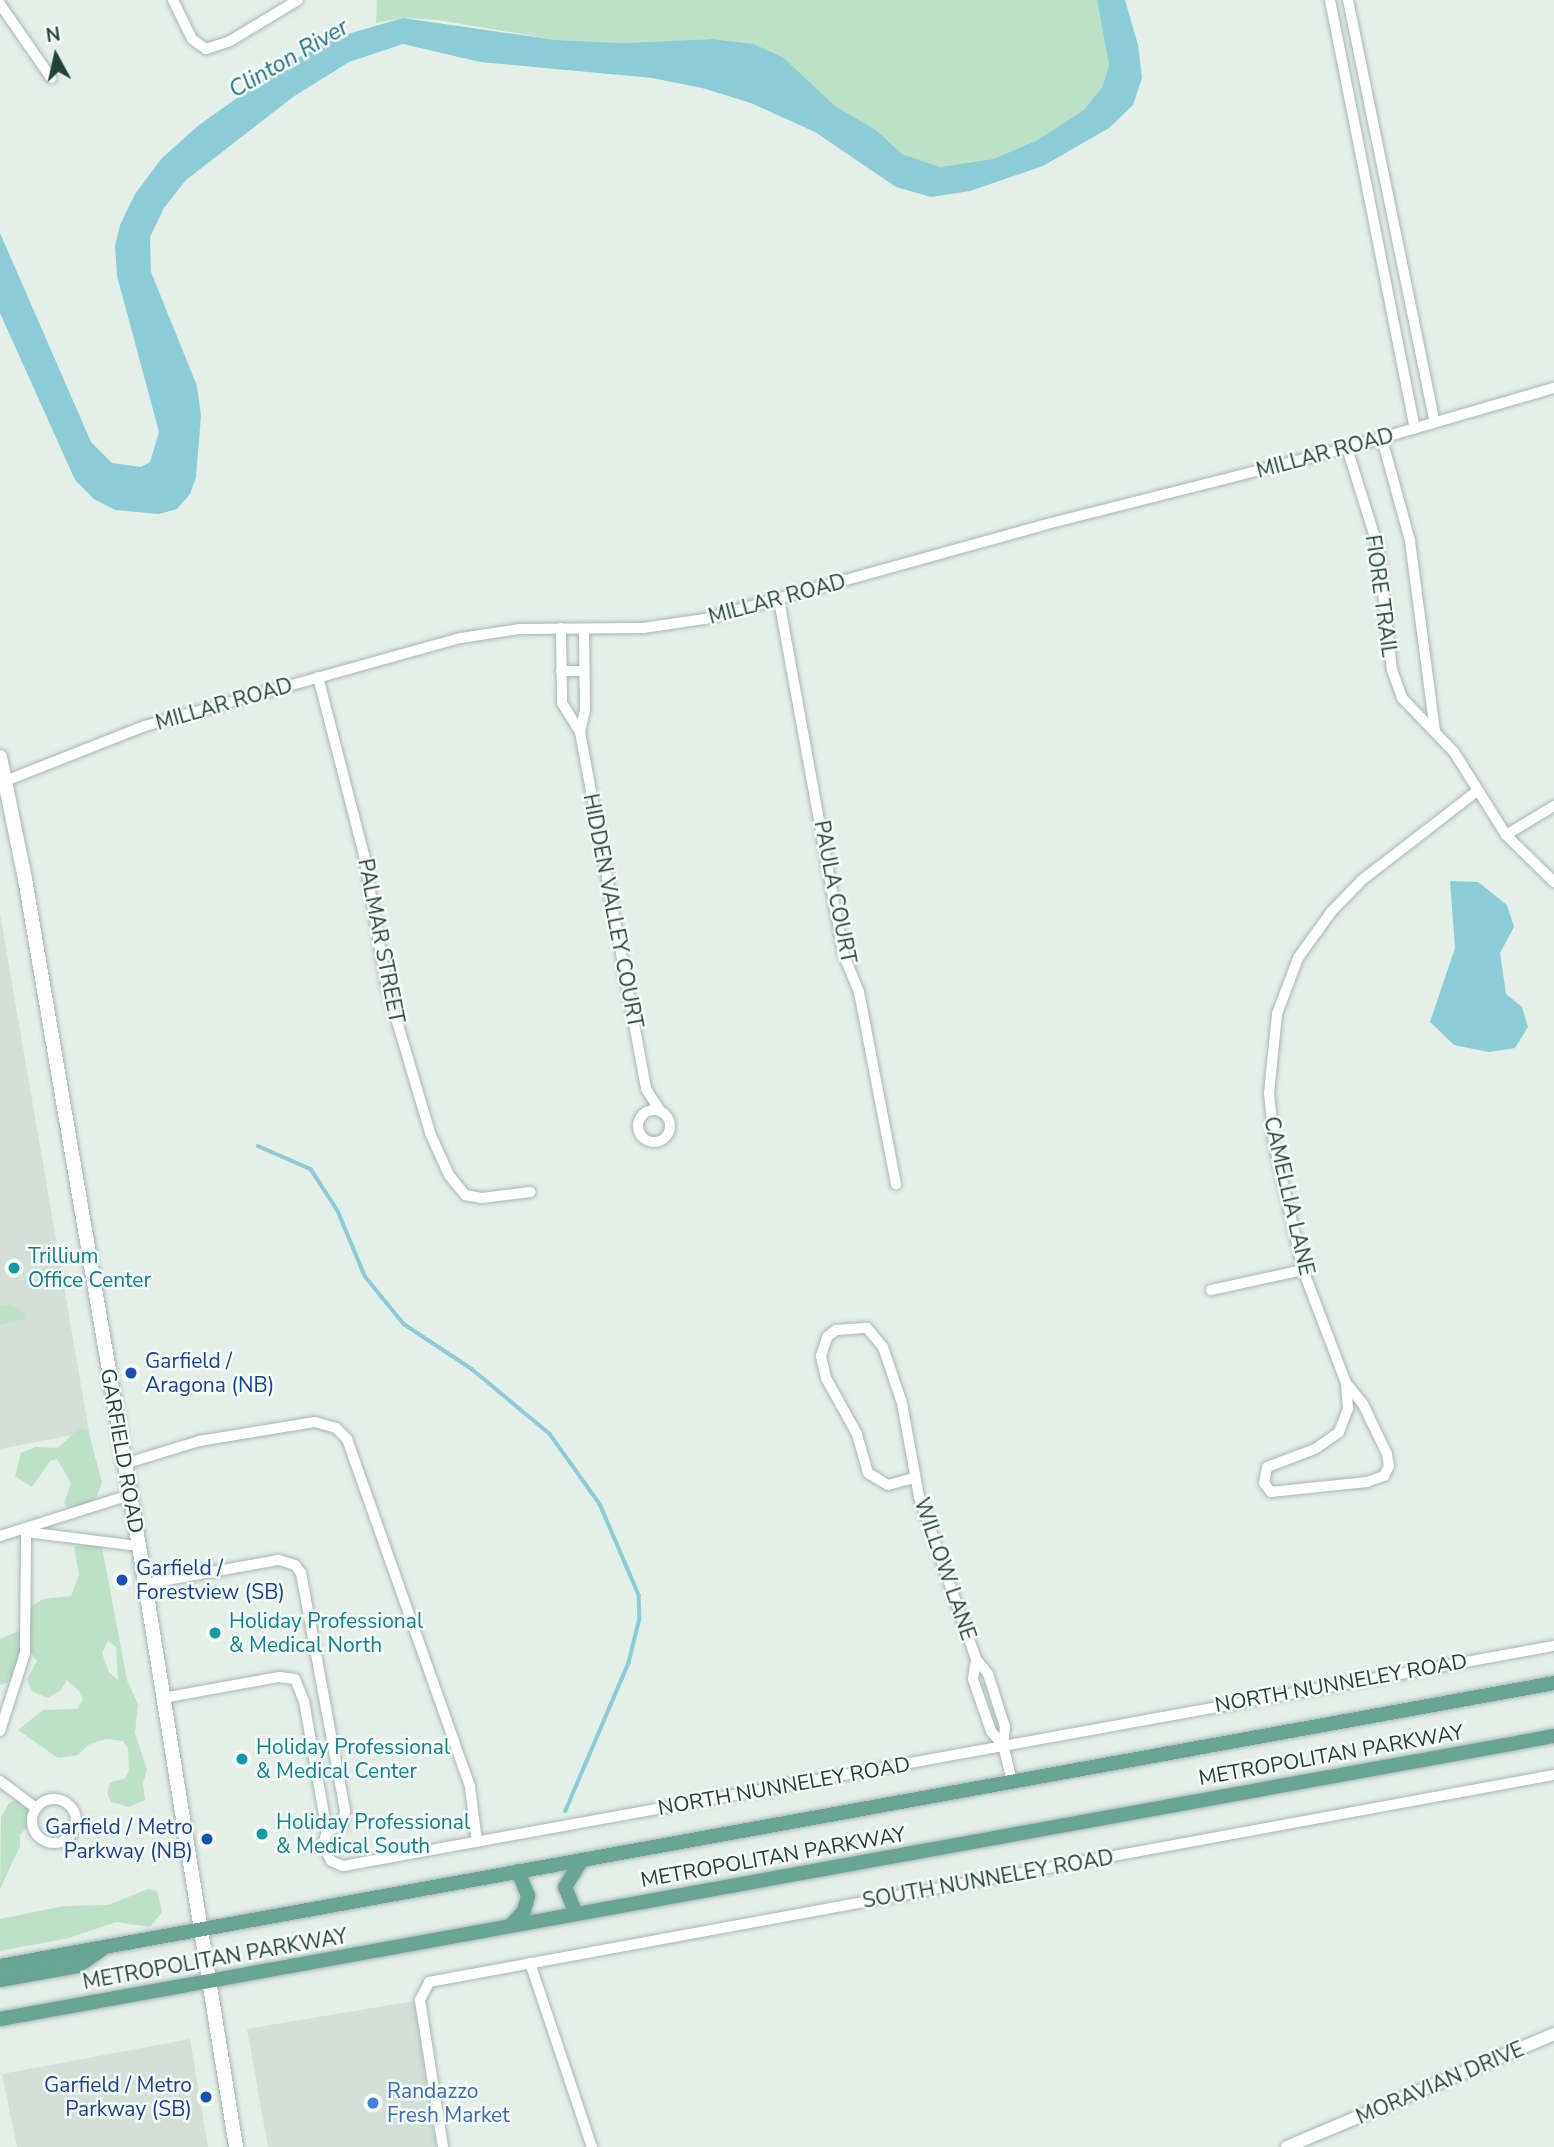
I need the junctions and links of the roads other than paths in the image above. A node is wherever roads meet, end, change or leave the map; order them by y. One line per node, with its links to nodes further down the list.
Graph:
1 (173, 0): 2 (street)
2 (298, 0)
3 (1330, 0): 8 (street)
4 (1348, 0): 7 (street)
5 (0, 4): 6 (street)
6 (51, 78)
7 (1381, 160): 8 (street); 9 (street)
8 (1362, 164): 10 (street)
9 (1405, 279): 10 (street); 12 (street)
10 (1386, 284): 13 (street)
11 (1554, 388): 12 (street, MILLAR ROAD)
12 (1435, 422): 13 (street, MILLAR ROAD)
13 (1415, 429): 14 (street, MILLAR ROAD)
14 (1382, 439): 15 (street, MILLAR ROAD); 22 (street, FIORE TRAIL)
15 (1347, 448): 16 (street, MILLAR ROAD); 22 (street, FIORE TRAIL)
16 (779, 600): 18 (street, MILLAR ROAD); 33 (street, PAULA COURT)
17 (561, 628): 18 (street, MILLAR ROAD); 19 (street, HIDDEN VALLEY COURT); 21 (street, MILLAR ROAD)
18 (584, 629): 20 (street, HIDDEN VALLEY COURT)
19 (561, 671): 20 (street); 23 (street, HIDDEN VALLEY COURT)
20 (584, 671): 23 (street, HIDDEN VALLEY COURT)
21 (318, 677): 25 (street, MILLAR ROAD); 34 (street, PALMAR STREET)
22 (1435, 731): 26 (street, FIORE TRAIL)
23 (580, 732): 30 (street, HIDDEN VALLEY COURT)
24 (0, 757): 25 (main road, GARFIELD ROAD)
25 (3, 782): 38 (main road, GARFIELD ROAD)
26 (1476, 792): 28 (street, FIORE TRAIL); 35 (street, CAMELLIA LANE)
27 (1554, 806): 28 (street)
28 (1506, 835): 29 (street, FIORE TRAIL)
29 (1554, 882)
30 (646, 1089): 31 (street, HIDDEN VALLEY COURT); 32 (street, HIDDEN VALLEY COURT)
31 (661, 1112): 32 (street); 32 (street)
32 (641, 1116)
33 (896, 1184)
34 (531, 1192)
35 (1303, 1270): 36 (street); 37 (street, CAMELLIA LANE)
36 (1211, 1290)
37 (1346, 1383): 37 (street, CAMELLIA LANE)
38 (124, 1464): 40 (main road, GARFIELD ROAD); 57 (street)
39 (914, 1478): 39 (street, WILLOW LANE); 46 (street, WILLOW LANE)
40 (129, 1495): 41 (street); 43 (main road, GARFIELD ROAD)
41 (26, 1531): 42 (street); 43 (street); 49 (street)
42 (0, 1536)
43 (139, 1546): 44 (main road, GARFIELD ROAD)
44 (145, 1584): 48 (main road, GARFIELD ROAD); 56 (street)
45 (1554, 1646): 51 (street, NORTH NUNNELEY ROAD)
46 (976, 1659): 51 (street, WILLOW LANE); 51 (street, WILLOW LANE)
47 (1554, 1683): 54 (main road, METROPOLITAN PARKWAY)
48 (163, 1698): 56 (street, NORTH NUNNELEY ROAD); 62 (main road, GARFIELD ROAD)
49 (0, 1731)
50 (1554, 1736): 60 (main road, METROPOLITAN PARKWAY)
51 (1003, 1745): 54 (street, WILLOW LANE); 57 (street, NORTH NUNNELEY ROAD)
52 (1554, 1775): 64 (street, SOUTH NUNNELEY ROAD)
53 (0, 1781): 55 (street)
54 (1012, 1782): 58 (main road, METROPOLITAN PARKWAY)
55 (36, 1808): 55 (street)
56 (327, 1830): 57 (street, NORTH NUNNELEY ROAD)
57 (477, 1842)
58 (582, 1860): 59 (main road, METROPOLITAN PARKWAY); 60 (main road)
59 (518, 1871): 61 (main road); 62 (main road, METROPOLITAN PARKWAY)
60 (576, 1914): 61 (main road, METROPOLITAN PARKWAY)
61 (512, 1925): 67 (main road, METROPOLITAN PARKWAY)
62 (203, 1930): 63 (main road, METROPOLITAN PARKWAY); 67 (main road, GARFIELD ROAD)
63 (105, 1947): 65 (main road, METROPOLITAN PARKWAY); 66 (main road)
64 (530, 1963): 71 (street, SOUTH NUNNELEY ROAD); 72 (street)
65 (0, 1966)
66 (0, 1980)
67 (211, 1981): 68 (main road, METROPOLITAN PARKWAY); 70 (main road, GARFIELD ROAD)
68 (0, 2019)
69 (1554, 2034): 73 (street, MORAVIAN DRIVE)
70 (236, 2147)
71 (443, 2147)
72 (592, 2147)
73 (1287, 2147)

